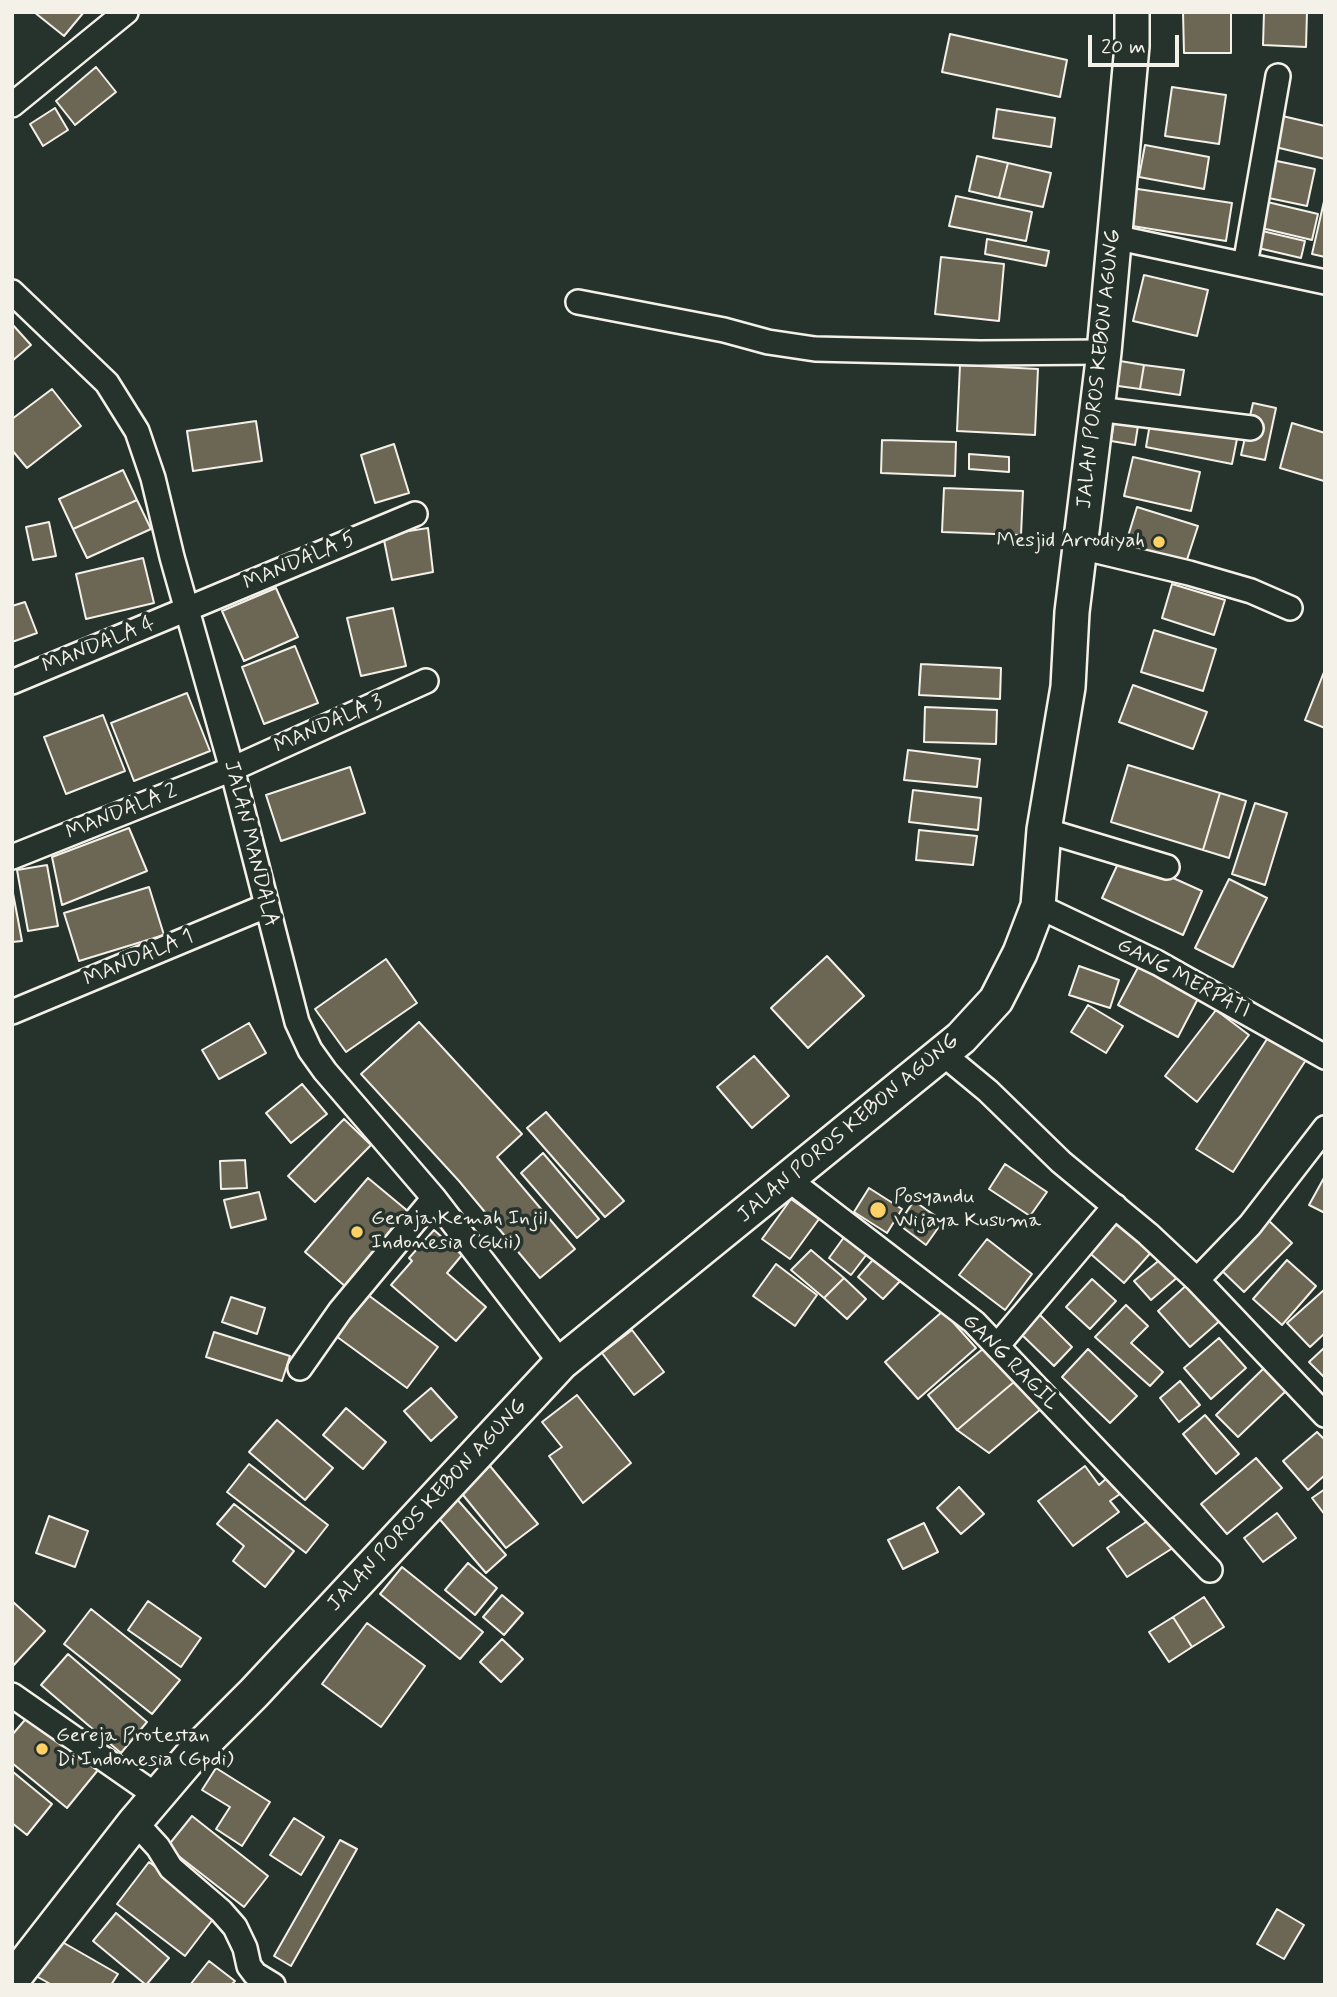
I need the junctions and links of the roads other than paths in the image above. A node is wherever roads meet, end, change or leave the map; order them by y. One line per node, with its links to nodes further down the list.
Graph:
1 (126, 12): 4 (street)
2 (1132, 12): 5 (main road, JALAN POROS KEBON AGUNG)
3 (1279, 76): 6 (street)
4 (12, 105)
5 (1114, 237): 6 (street); 10 (main road, JALAN POROS KEBON AGUNG)
6 (1245, 265): 7 (street)
7 (1325, 282)
8 (12, 292): 16 (street, JALAN MANDALA)
9 (579, 302): 10 (street)
10 (1104, 352): 11 (main road, JALAN POROS KEBON AGUNG)
11 (1097, 409): 12 (street); 14 (main road, JALAN POROS KEBON AGUNG)
12 (1251, 428)
13 (415, 514): 16 (street, MANDALA 5)
14 (1080, 547): 15 (street); 20 (main road, JALAN POROS KEBON AGUNG)
15 (1290, 608)
16 (186, 611): 17 (street, MANDALA 4); 19 (street, JALAN MANDALA)
17 (12, 681)
18 (426, 681): 19 (street, MANDALA 3)
19 (232, 769): 21 (street, MANDALA 2); 23 (street, JALAN MANDALA)
20 (1044, 830): 22 (street); 24 (main road, JALAN POROS KEBON AGUNG)
21 (12, 857)
22 (1167, 867)
23 (266, 906): 25 (street, MANDALA 1); 30 (street, JALAN MANDALA)
24 (1038, 906): 26 (main road, JALAN POROS KEBON AGUNG); 27 (street, GANG MERPATI)
25 (12, 1012)
26 (942, 1053): 29 (main road, JALAN POROS KEBON AGUNG); 31 (street)
27 (1325, 1057)
28 (1325, 1129): 32 (street)
29 (788, 1180): 33 (street, GANG RAGIL); 34 (main road, JALAN POROS KEBON AGUNG)
30 (434, 1198): 34 (street, JALAN MANDALA); 35 (street)
31 (1115, 1206): 32 (street); 33 (street)
32 (1197, 1280): 36 (street)
33 (997, 1346): 37 (street, GANG RAGIL)
34 (561, 1363): 39 (main road, JALAN POROS KEBON AGUNG)
35 (300, 1368)
36 (1325, 1415)
37 (1210, 1570)
38 (12, 1695): 39 (street)
39 (157, 1796): 40 (main road, JALAN POROS KEBON AGUNG)
40 (135, 1822): 41 (main road, JALAN POROS KEBON AGUNG); 42 (street)
41 (12, 1980)
42 (272, 1985)

